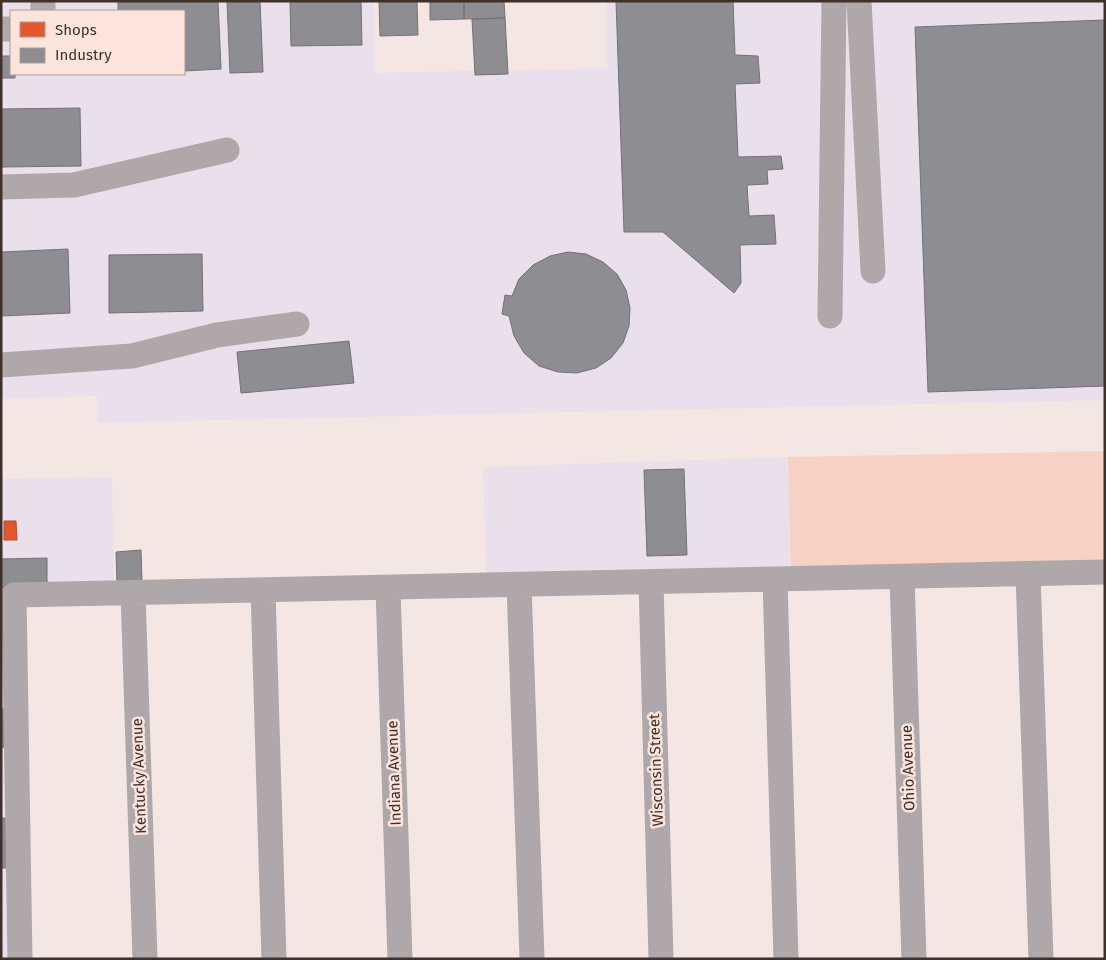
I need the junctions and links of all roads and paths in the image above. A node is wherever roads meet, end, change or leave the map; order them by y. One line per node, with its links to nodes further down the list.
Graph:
1 (834, 1): 6 (street)
2 (859, 1): 5 (street)
3 (226, 150): 4 (street)
4 (1, 187)
5 (873, 272)
6 (830, 316)
7 (297, 324): 8 (street)
8 (1, 365)
9 (1105, 572): 10 (street)
10 (1028, 574): 11 (street); 26 (street)
11 (902, 577): 12 (street); 25 (street, Ohio Avenue)
12 (775, 580): 13 (street); 24 (street)
13 (651, 582): 14 (street); 23 (street, Wisconsin Street)
14 (519, 585): 15 (street); 22 (street)
15 (388, 588): 16 (street); 21 (street, Indiana Avenue)
16 (262, 590): 17 (street); 20 (street)
17 (133, 593): 18 (street); 19 (street, Kentucky Avenue)
18 (20, 959)
19 (145, 959)
20 (274, 959)
21 (400, 959)
22 (532, 959)
23 (661, 959)
24 (786, 959)
25 (914, 959)
26 (1041, 959)

